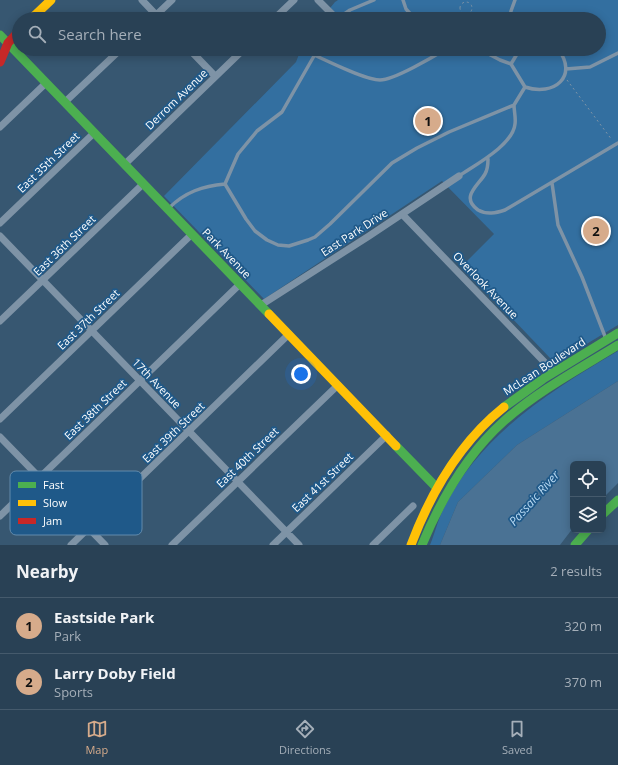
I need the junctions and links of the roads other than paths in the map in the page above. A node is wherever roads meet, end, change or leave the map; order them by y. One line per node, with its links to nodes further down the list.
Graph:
1 (51, 0): 9 (main road)
2 (142, 0): 10 (street)
3 (172, 0): 11 (street)
4 (294, 0): 12 (street)
5 (318, 0): 13 (street)
6 (374, 0): 14 (lane)
7 (404, 0): 15 (lane)
8 (515, 0): 16 (lane)
9 (38, 12)
10 (151, 12)
11 (161, 12)
12 (281, 12)
13 (330, 12)
14 (347, 12)
15 (409, 12)
16 (511, 12)
17 (0, 35): 19 (main road, Park Avenue)
18 (12, 39): 19 (main road)
19 (8, 43): 20 (main road, Park Avenue); 32 (main road)
20 (12, 47)
21 (618, 53): 34 (lane)
22 (20, 56): 36 (main road, Park Avenue)
23 (114, 56): 38 (street)
24 (196, 56): 35 (street)
25 (236, 56): 35 (street, Derrom Avenue)
26 (313, 56): 48 (lane)
27 (316, 56): 28 (lane)
28 (434, 56)
29 (492, 56): 33 (lane)
30 (516, 56): 33 (lane)
31 (562, 56): 34 (lane)
32 (0, 62)
33 (511, 64): 37 (lane)
34 (566, 69): 37 (lane)
35 (215, 76): 44 (street, Derrom Avenue)
36 (46, 83): 38 (main road, Park Avenue); 40 (street)
37 (525, 87): 39 (lane)
38 (65, 102): 41 (main road, Park Avenue)
39 (514, 105): 43 (lane); 48 (lane)
40 (0, 127)
41 (94, 133): 44 (main road, Park Avenue); 51 (street, East 35th Street)
42 (618, 143): 46 (lane)
43 (488, 159): 45 (lane); 46 (lane)
44 (125, 164): 47 (main road, Park Avenue)
45 (459, 176): 50 (street, East Park Drive)
46 (552, 182): 61 (lane)
47 (143, 184): 49 (main road, Park Avenue); 54 (street, East 36th Street)
48 (225, 184): 49 (lane)
49 (168, 209): 52 (main road, Park Avenue)
50 (402, 214): 56 (street, East Park Drive); 63 (street, Overlook Avenue)
51 (0, 223)
52 (192, 234): 55 (main road, Park Avenue); 58 (street, East 37th Street)
53 (0, 236): 54 (street, 17th Avenue)
54 (43, 280): 57 (street, East 36th Street); 58 (street, 17th Avenue)
55 (240, 284): 56 (main road, Park Avenue); 64 (street, East 38th Street)
56 (261, 305): 60 (main road, Park Avenue)
57 (0, 321)
58 (91, 331): 64 (street, 17th Avenue); 66 (street, East 37th Street)
59 (618, 333): 61 (main road, McLean Boulevard)
60 (289, 334): 65 (main road, Park Avenue); 67 (street, East 39th Street)
61 (606, 340): 63 (main road, McLean Boulevard)
62 (618, 346): 91 (main road, McLean Boulevard)
63 (554, 372): 74 (main road, McLean Boulevard)
64 (140, 381): 67 (street, 17th Avenue); 71 (street, East 38th Street)
65 (338, 385): 68 (main road, Park Avenue); 73 (street, East 40th Street)
66 (0, 419)
67 (189, 431): 72 (street, East 39th Street); 73 (street, 17th Avenue)
68 (387, 435): 74 (main road, Park Avenue); 80 (street, East 41st Street)
69 (0, 437): 70 (street)
70 (32, 471)
71 (46, 471)
72 (142, 476)
73 (237, 482): 80 (street, 17th Avenue); 86 (street, East 40th Street)
74 (436, 487): 90 (main road, McLean Boulevard)
75 (618, 500): 78 (main road)
76 (10, 506): 79 (street, East 38th Street)
77 (413, 506): 89 (street)
78 (606, 511)
79 (0, 516)
80 (286, 532): 87 (street, East 41st Street); 88 (street, 17th Avenue)
81 (585, 533): 92 (main road)
82 (81, 535): 84 (street, East 39th Street)
83 (95, 535): 85 (street)
84 (71, 545)
85 (105, 545)
86 (172, 545)
87 (273, 545)
88 (299, 545)
89 (373, 545)
90 (411, 545)
91 (422, 545)
92 (575, 545)

